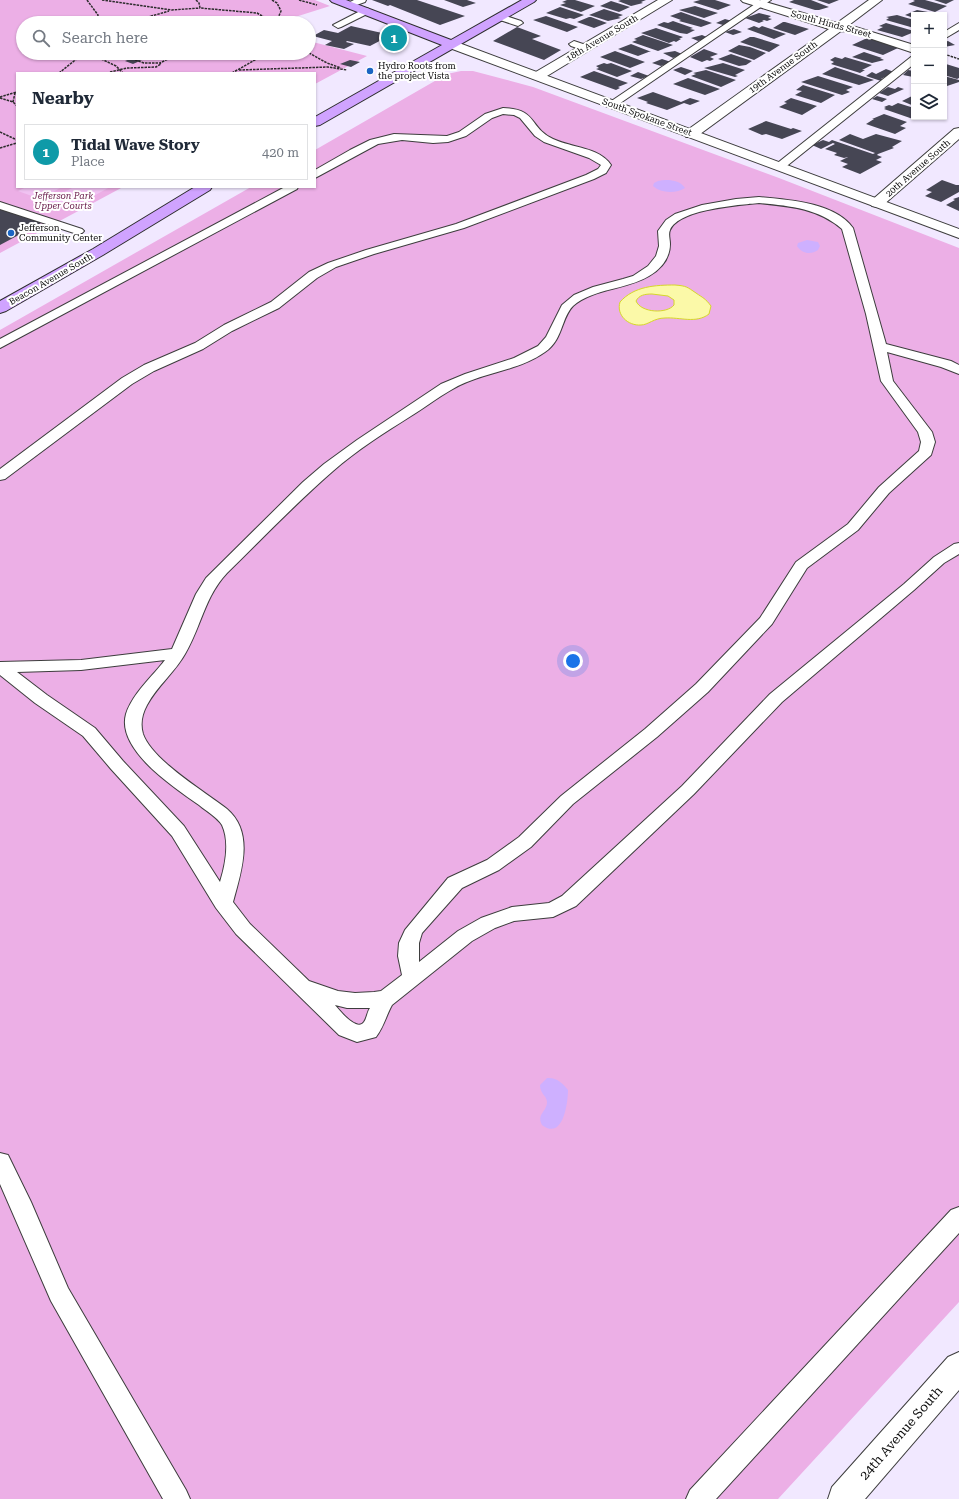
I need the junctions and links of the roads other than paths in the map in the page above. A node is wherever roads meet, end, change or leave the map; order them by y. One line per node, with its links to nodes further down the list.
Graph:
1 (336, 0): 7 (main road, South Spokane Street)
2 (530, 0): 8 (main road)
3 (666, 0): 17 (street, 18th Avenue South)
4 (747, 0): 6 (street, South Hinds Street)
5 (876, 0): 12 (street, 19th Avenue South)
6 (764, 2): 12 (street, South Hinds Street); 18 (lane)
7 (364, 6): 10 (lane); 14 (main road, South Spokane Street)
8 (500, 17): 9 (lane); 14 (main road)
9 (518, 24)
10 (338, 25)
11 (959, 26): 13 (lane)
12 (838, 27): 15 (street, South Hinds Street); 21 (street, 19th Avenue South)
13 (947, 34)
14 (451, 44): 17 (street, South Spokane Street); 19 (main road)
15 (911, 48)
16 (911, 60): 22 (lane)
17 (538, 76): 18 (street, South Spokane Street)
18 (612, 104): 21 (street, South Spokane Street)
19 (316, 121)
20 (959, 132): 26 (street, 20th Avenue South)
21 (691, 134): 22 (street, South Spokane Street)
22 (779, 167): 26 (street, South Spokane Street)
23 (316, 174): 34 (lane)
24 (203, 188): 30 (main road, Beacon Avenue South)
25 (291, 188): 31 (lane)
26 (877, 203): 29 (street, South Spokane Street)
27 (0, 205): 28 (lane)
28 (78, 230)
29 (959, 234)
30 (0, 308)
31 (0, 344)
32 (880, 346): 33 (lane); 36 (lane); 39 (lane)
33 (959, 370)
34 (0, 476)
35 (959, 547): 39 (lane)
36 (178, 653): 37 (lane); 38 (lane)
37 (0, 667): 38 (lane)
38 (223, 903): 40 (lane)
39 (412, 978): 41 (lane)
40 (299, 982): 42 (lane); 43 (lane)
41 (385, 999): 42 (lane); 43 (lane)
42 (352, 1001): 43 (lane)
43 (376, 1016)
44 (0, 1162): 47 (lane)
45 (959, 1218): 48 (lane)
46 (959, 1367): 49 (street, 24th Avenue South)
47 (178, 1499)
48 (699, 1499)
49 (844, 1499)

